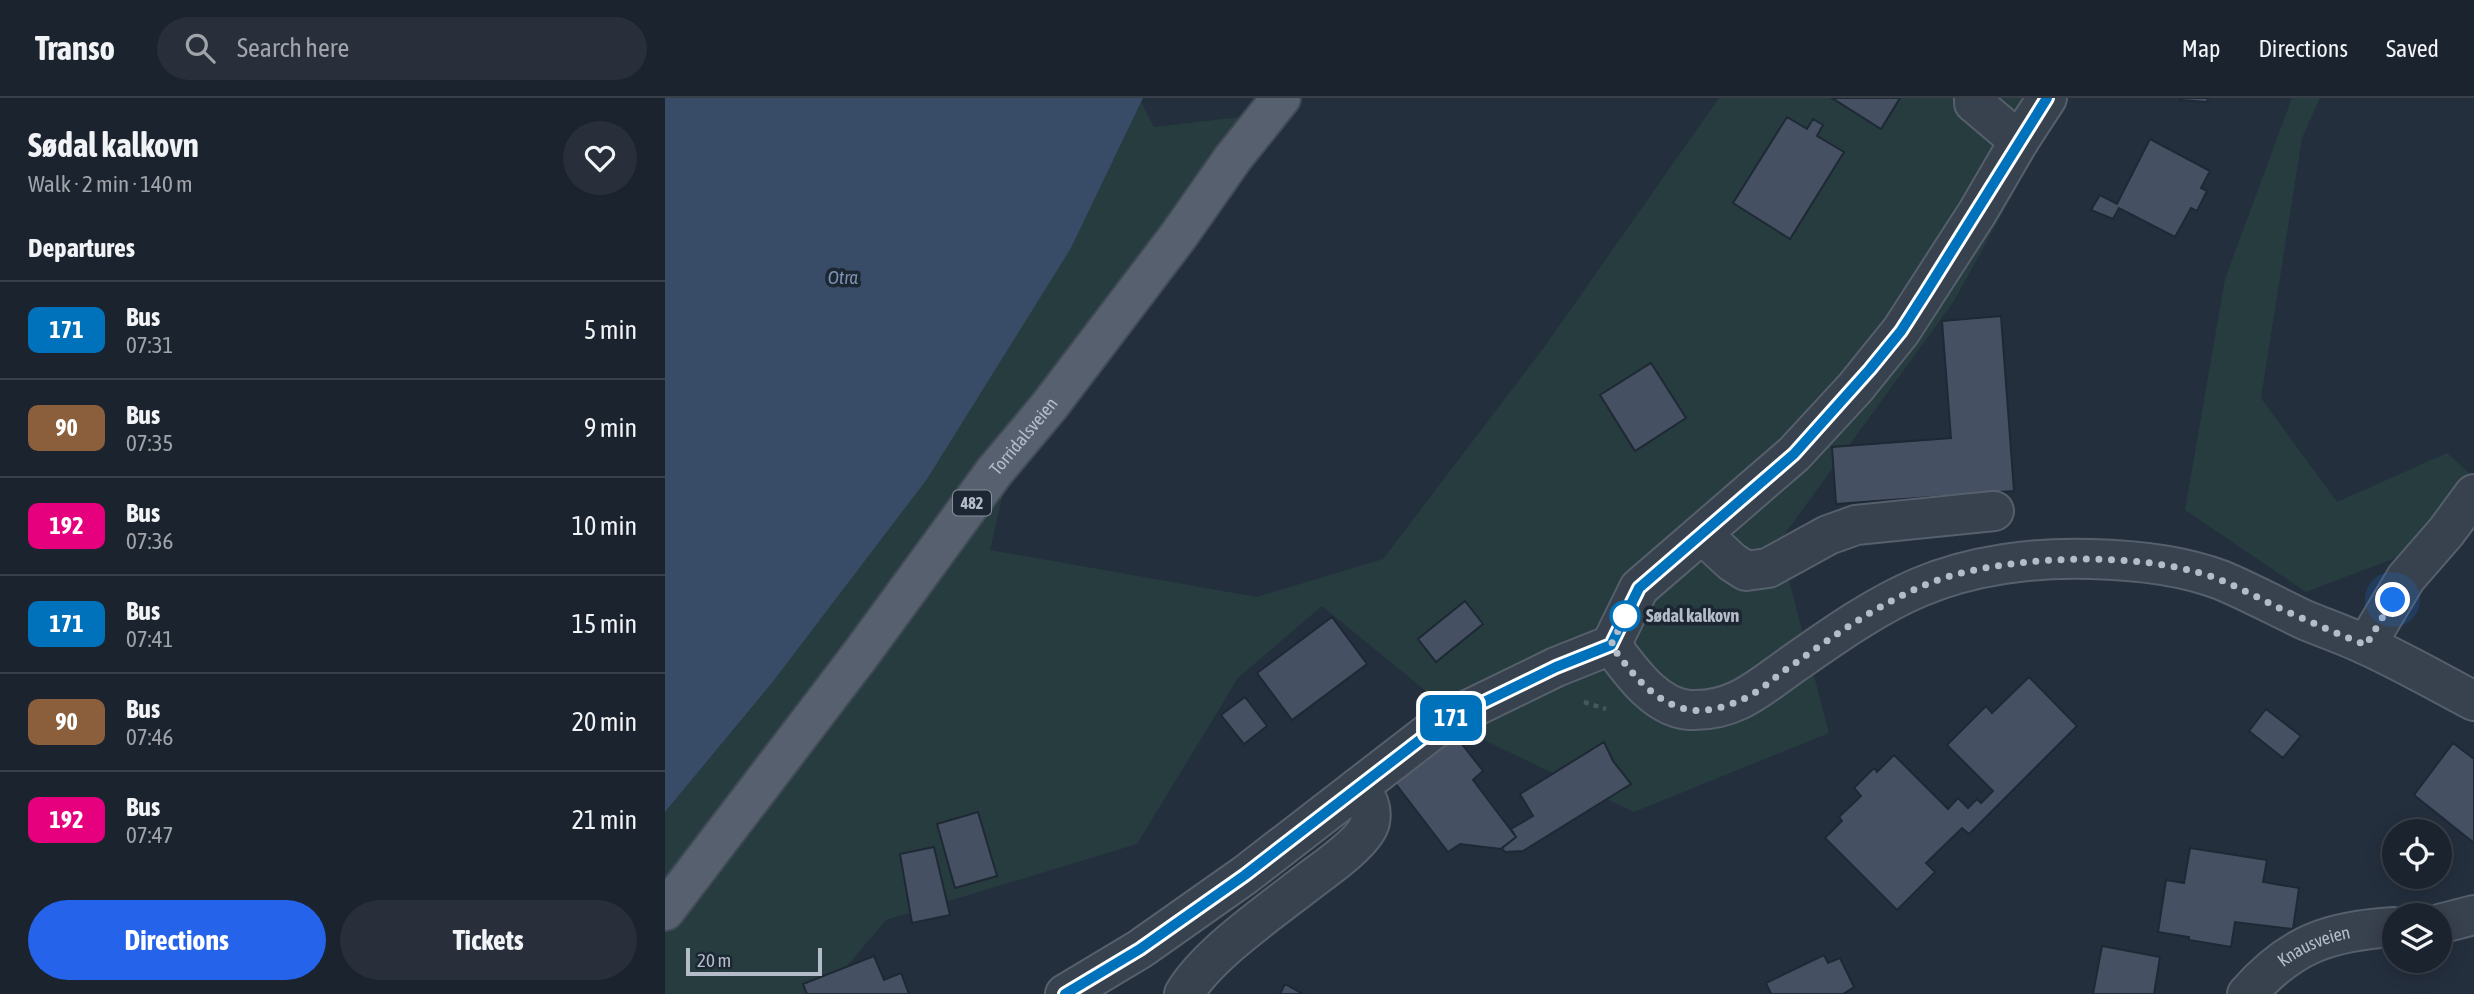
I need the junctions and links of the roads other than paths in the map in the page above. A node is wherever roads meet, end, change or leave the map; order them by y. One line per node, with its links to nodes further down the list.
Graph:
1 (1281, 98): 12 (main road, Torridalsveien / 482)
2 (1975, 98): 4 (street)
3 (2047, 98): 4 (street)
4 (2019, 141): 7 (street)
5 (2474, 494): 9 (street)
6 (1994, 511): 7 (street)
7 (1703, 535): 8 (street)
8 (1611, 645): 9 (street); 11 (street)
9 (2366, 645): 10 (street)
10 (2474, 701)
11 (1359, 787): 16 (street); 17 (street)
12 (665, 911)
13 (2474, 915): 14 (street)
14 (2452, 921)
15 (2382, 928): 18 (street, Knausveien)
16 (1065, 994)
17 (1184, 994)
18 (2247, 994)

